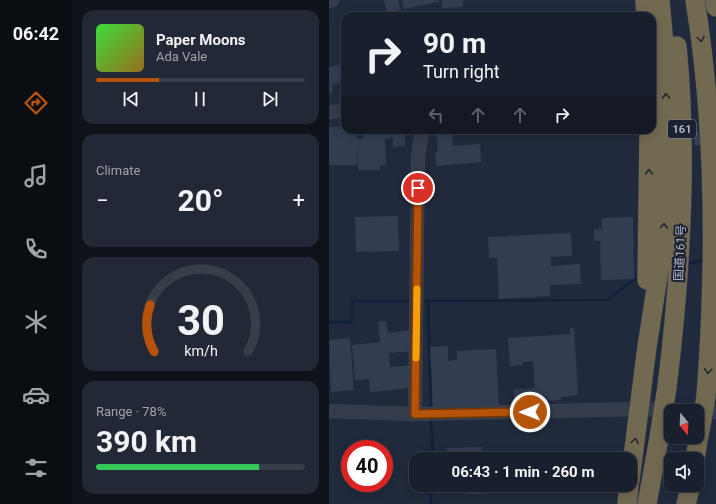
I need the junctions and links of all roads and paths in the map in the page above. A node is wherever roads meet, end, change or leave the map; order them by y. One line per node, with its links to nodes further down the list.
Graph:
1 (332, 0): 7 (street)
2 (645, 0): 9 (highway)
3 (660, 0): 15 (highway, one-way to 3)
4 (671, 0): 23 (highway, 国道161号 / 161, bridge)
5 (695, 0): 14 (highway, one-way to 14)
6 (715, 0): 8 (highway)
7 (329, 1)
8 (716, 7)
9 (646, 12)
10 (329, 112): 11 (street)
11 (341, 112)
12 (421, 134): 20 (street)
13 (651, 137): 15 (highway, one-way to 13)
14 (715, 256): 16 (highway)
15 (653, 272): 17 (highway)
16 (714, 324): 19 (highway, one-way to 19)
17 (639, 409): 19 (street); 20 (street); 21 (highway, one-way to 17)
18 (329, 411): 20 (street)
19 (709, 411): 22 (highway)
20 (426, 414)
21 (634, 452)
22 (697, 452)
23 (647, 504)

